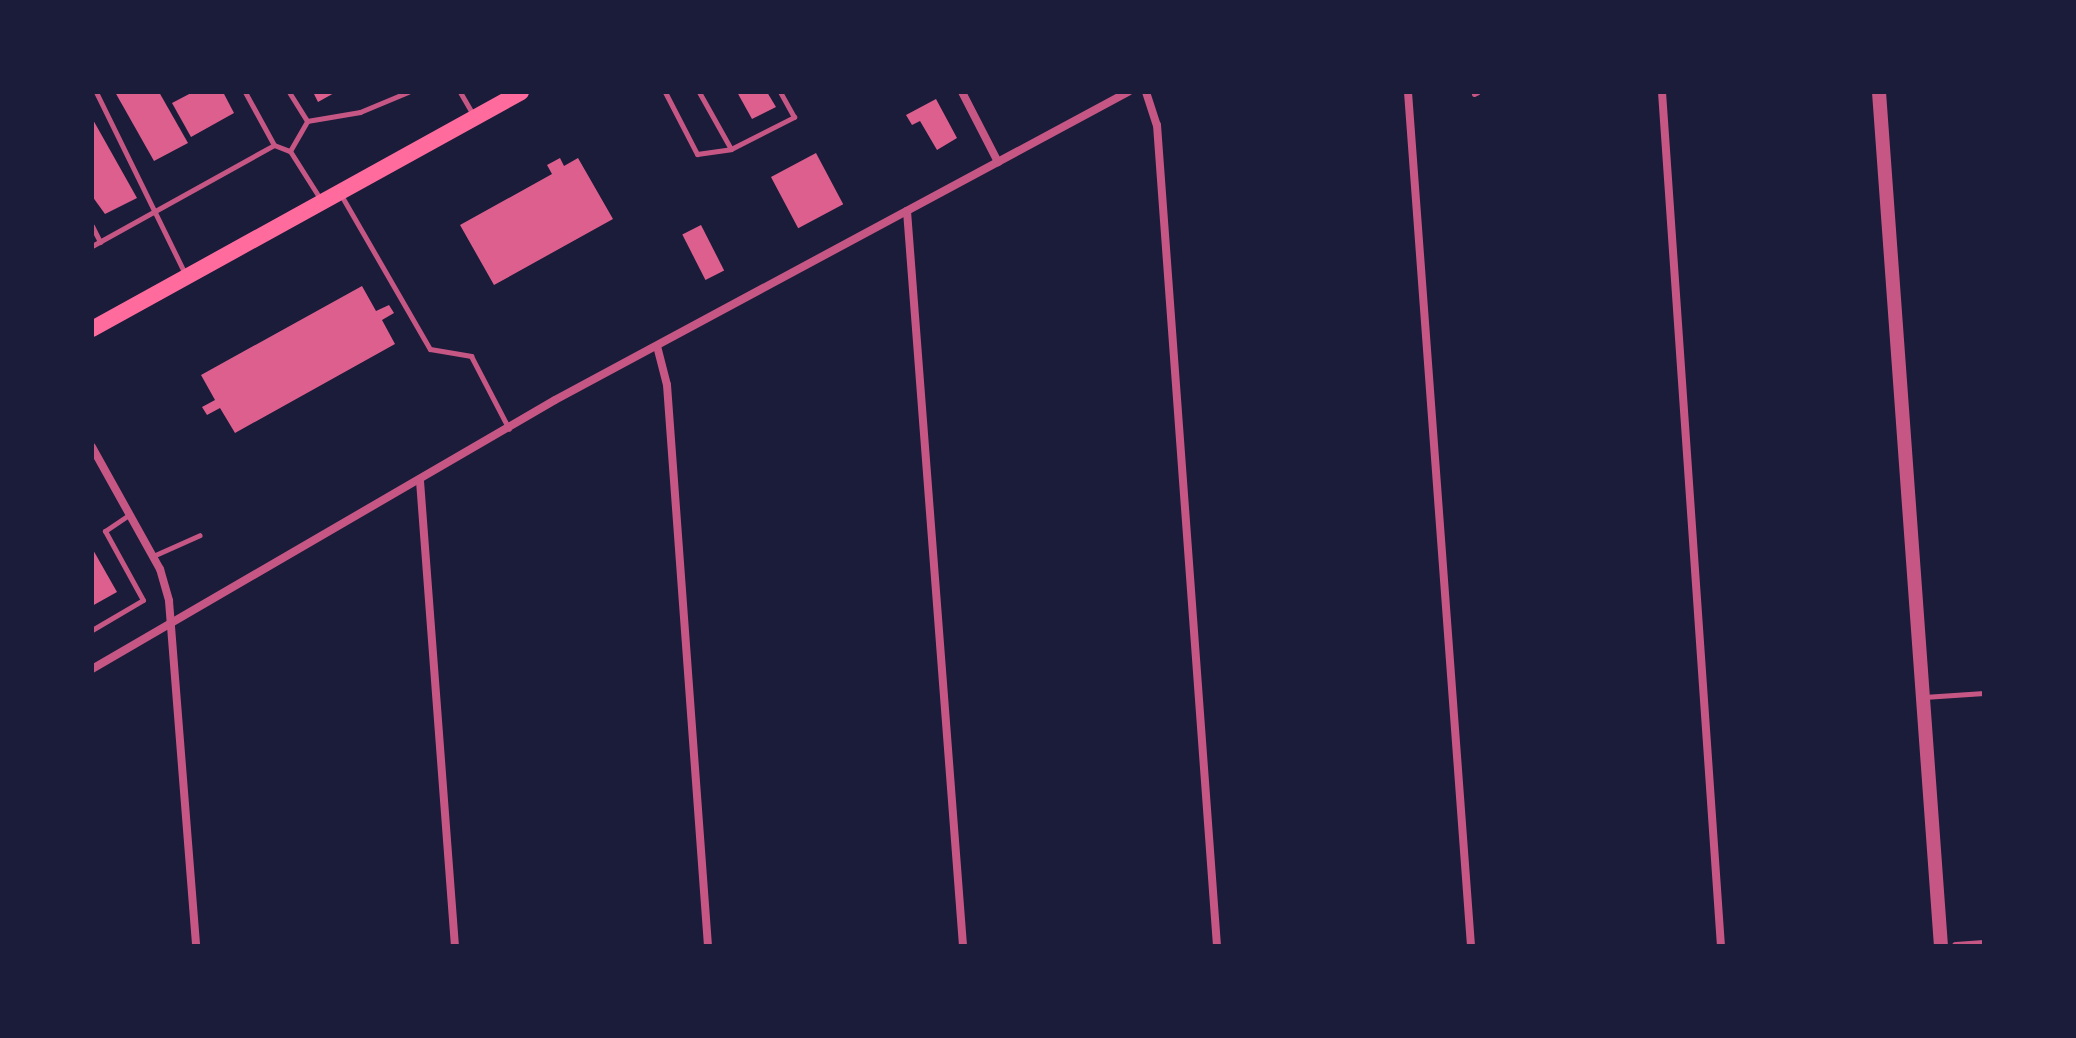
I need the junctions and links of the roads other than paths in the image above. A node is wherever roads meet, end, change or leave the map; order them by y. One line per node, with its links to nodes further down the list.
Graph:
1 (96, 92): 24 (lane)
2 (245, 92): 18 (lane)
3 (289, 92): 17 (lane)
4 (408, 92): 17 (lane)
5 (460, 92): 16 (lane)
6 (521, 92): 16 (main road)
7 (665, 92): 19 (lane)
8 (699, 92): 19 (lane)
9 (780, 92): 19 (lane)
10 (962, 92): 21 (street)
11 (1128, 92): 21 (street)
12 (1146, 92): 48 (street)
13 (1408, 92): 49 (street)
14 (1662, 92): 50 (street)
15 (1879, 92): 42 (street)
16 (474, 118): 22 (main road)
17 (307, 121): 20 (lane)
18 (274, 145): 20 (lane); 24 (lane)
19 (731, 149)
20 (290, 151): 23 (lane)
21 (998, 162): 25 (street)
22 (340, 192): 23 (main road); 32 (lane)
23 (323, 202): 29 (main road)
24 (158, 208): 27 (lane); 29 (lane)
25 (907, 211): 31 (street); 47 (street)
26 (92, 226): 27 (lane)
27 (100, 242): 28 (lane)
28 (92, 246)
29 (186, 277): 30 (main road)
30 (92, 329)
31 (657, 346): 32 (street); 46 (street)
32 (509, 430): 34 (street)
33 (92, 447): 35 (street)
34 (420, 481): 38 (street); 45 (street)
35 (130, 515): 37 (street); 39 (lane)
36 (200, 535): 37 (lane)
37 (153, 556): 38 (street)
38 (170, 624): 40 (street); 44 (street)
39 (92, 630)
40 (92, 669)
41 (1984, 693): 42 (lane)
42 (1923, 697): 51 (street)
43 (1984, 944): 52 (street)
44 (196, 946)
45 (455, 946)
46 (708, 946)
47 (963, 946)
48 (1217, 946)
49 (1471, 946)
50 (1721, 946)
51 (1941, 946)
52 (1956, 946)

